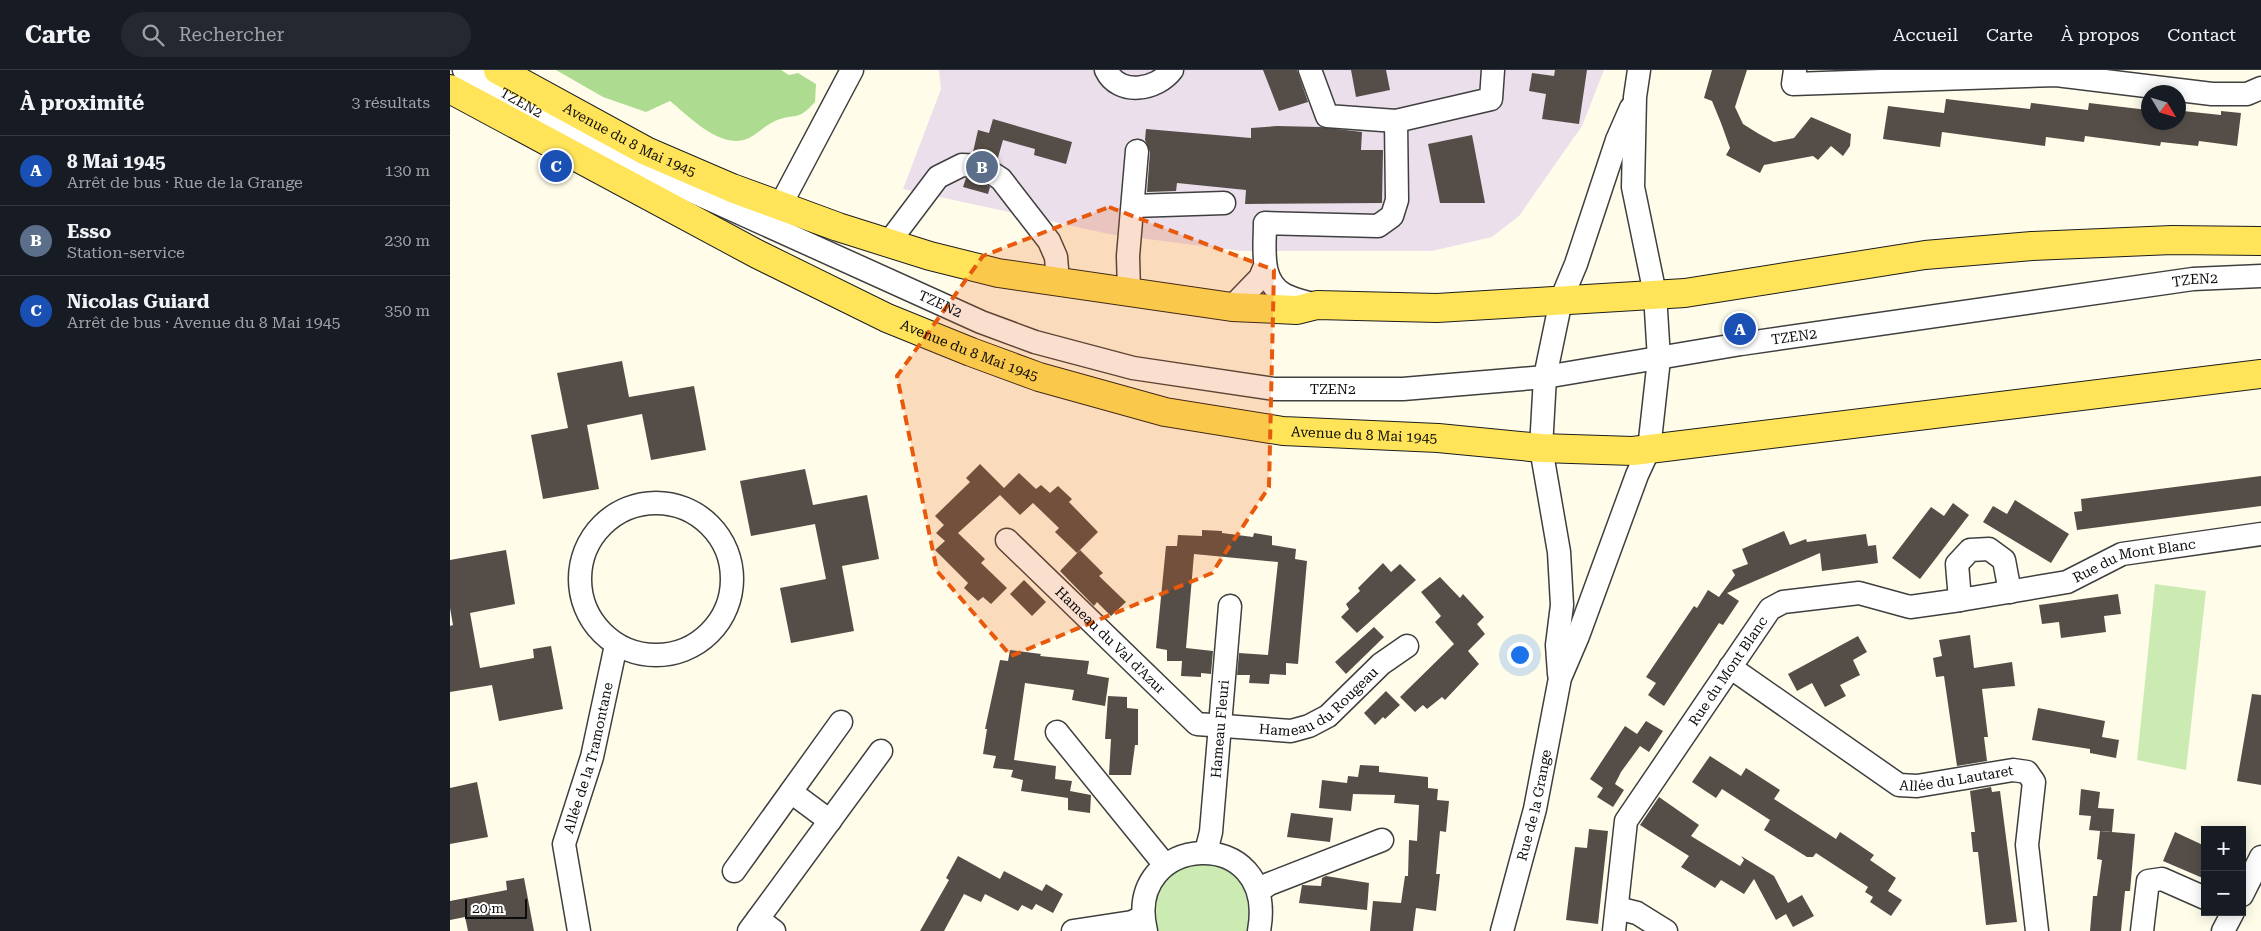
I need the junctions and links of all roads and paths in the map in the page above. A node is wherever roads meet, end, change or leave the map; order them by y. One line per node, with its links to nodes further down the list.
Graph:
1 (464, 70): 30 (street, TZEN2)
2 (498, 70): 16 (main road, Avenue du 8 Mai 1945)
3 (852, 70): 16 (street)
4 (1106, 70): 5 (street)
5 (1172, 70)
6 (1310, 70): 13 (street)
7 (1494, 70): 13 (street)
8 (1639, 70): 12 (street)
9 (1789, 84): 10 (street)
10 (2261, 88)
11 (450, 89): 31 (main road, Avenue du 8 Mai 1945)
12 (1635, 98): 24 (street, Rue de la Grange); 25 (street, Rue de la Grange)
13 (1396, 121): 20 (street)
14 (1137, 151): 17 (street)
15 (1224, 204): 17 (street)
16 (780, 206): 19 (main road, Avenue du 8 Mai 1945)
17 (1133, 206): 23 (street)
18 (2261, 241): 24 (main road, Avenue du 8 Mai 1945)
19 (889, 242): 22 (main road, Avenue du 8 Mai 1945); 22 (street)
20 (1265, 266): 26 (street); 27 (street)
21 (2261, 276): 28 (street, TZEN2)
22 (1058, 281): 23 (main road, Avenue du 8 Mai 1945)
23 (1129, 292): 27 (main road, Avenue du 8 Mai 1945)
24 (1655, 294): 25 (main road, Avenue du 8 Mai 1945); 28 (street, Rue de la Grange)
25 (1560, 300): 26 (main road, Avenue du 8 Mai 1945); 30 (street, Rue de la Grange)
26 (1317, 305): 27 (main road, Avenue du 8 Mai 1945)
27 (1232, 307)
28 (1659, 359): 30 (street, TZEN2); 32 (street, Rue de la Grange)
29 (2261, 374): 32 (main road, Avenue du 8 Mai 1945)
30 (1545, 377): 31 (street, Rue de la Grange)
31 (1541, 448): 32 (main road, Avenue du 8 Mai 1945); 41 (street, Rue de la Grange)
32 (1649, 449): 41 (street, Rue de la Grange)
33 (2261, 534): 35 (street, Rue du Mont Blanc)
34 (1007, 540): 43 (street, Hameau du Val d'Azur)
35 (2010, 592): 36 (street, Rue du Mont Blanc); 36 (street)
36 (1960, 600): 40 (street, Rue du Mont Blanc)
37 (1230, 606): 43 (street, Hameau Fleuri)
38 (616, 645): 38 (street); 60 (street, Allée de la Tramontane)
39 (1407, 646): 43 (street, Hameau du Rougeau)
40 (1730, 667): 56 (street, Rue du Mont Blanc); 66 (street, Allée du Lautaret)
41 (1560, 678): 63 (street, Rue de la Grange)
42 (842, 722): 46 (street)
43 (1221, 726): 49 (street, Hameau Fleuri)
44 (1057, 732): 51 (street)
45 (880, 750): 47 (street)
46 (791, 792): 47 (street); 52 (street)
47 (830, 820): 59 (street)
48 (1382, 840): 54 (street)
49 (1206, 852): 51 (street); 54 (street)
50 (2261, 858): 53 (street)
51 (1165, 865): 58 (street)
52 (734, 871)
53 (2246, 887)
54 (1259, 891): 62 (street)
55 (2201, 896): 67 (street)
56 (1617, 908): 64 (street, Rue du Mont Blanc); 65 (street)
57 (2232, 916): 68 (street)
58 (1144, 924): 61 (street)
59 (760, 927)
60 (579, 931)
61 (1073, 931)
62 (1260, 931)
63 (1502, 931)
64 (1614, 931)
65 (1666, 931)
66 (2037, 931)
67 (2142, 931)
68 (2223, 931)

